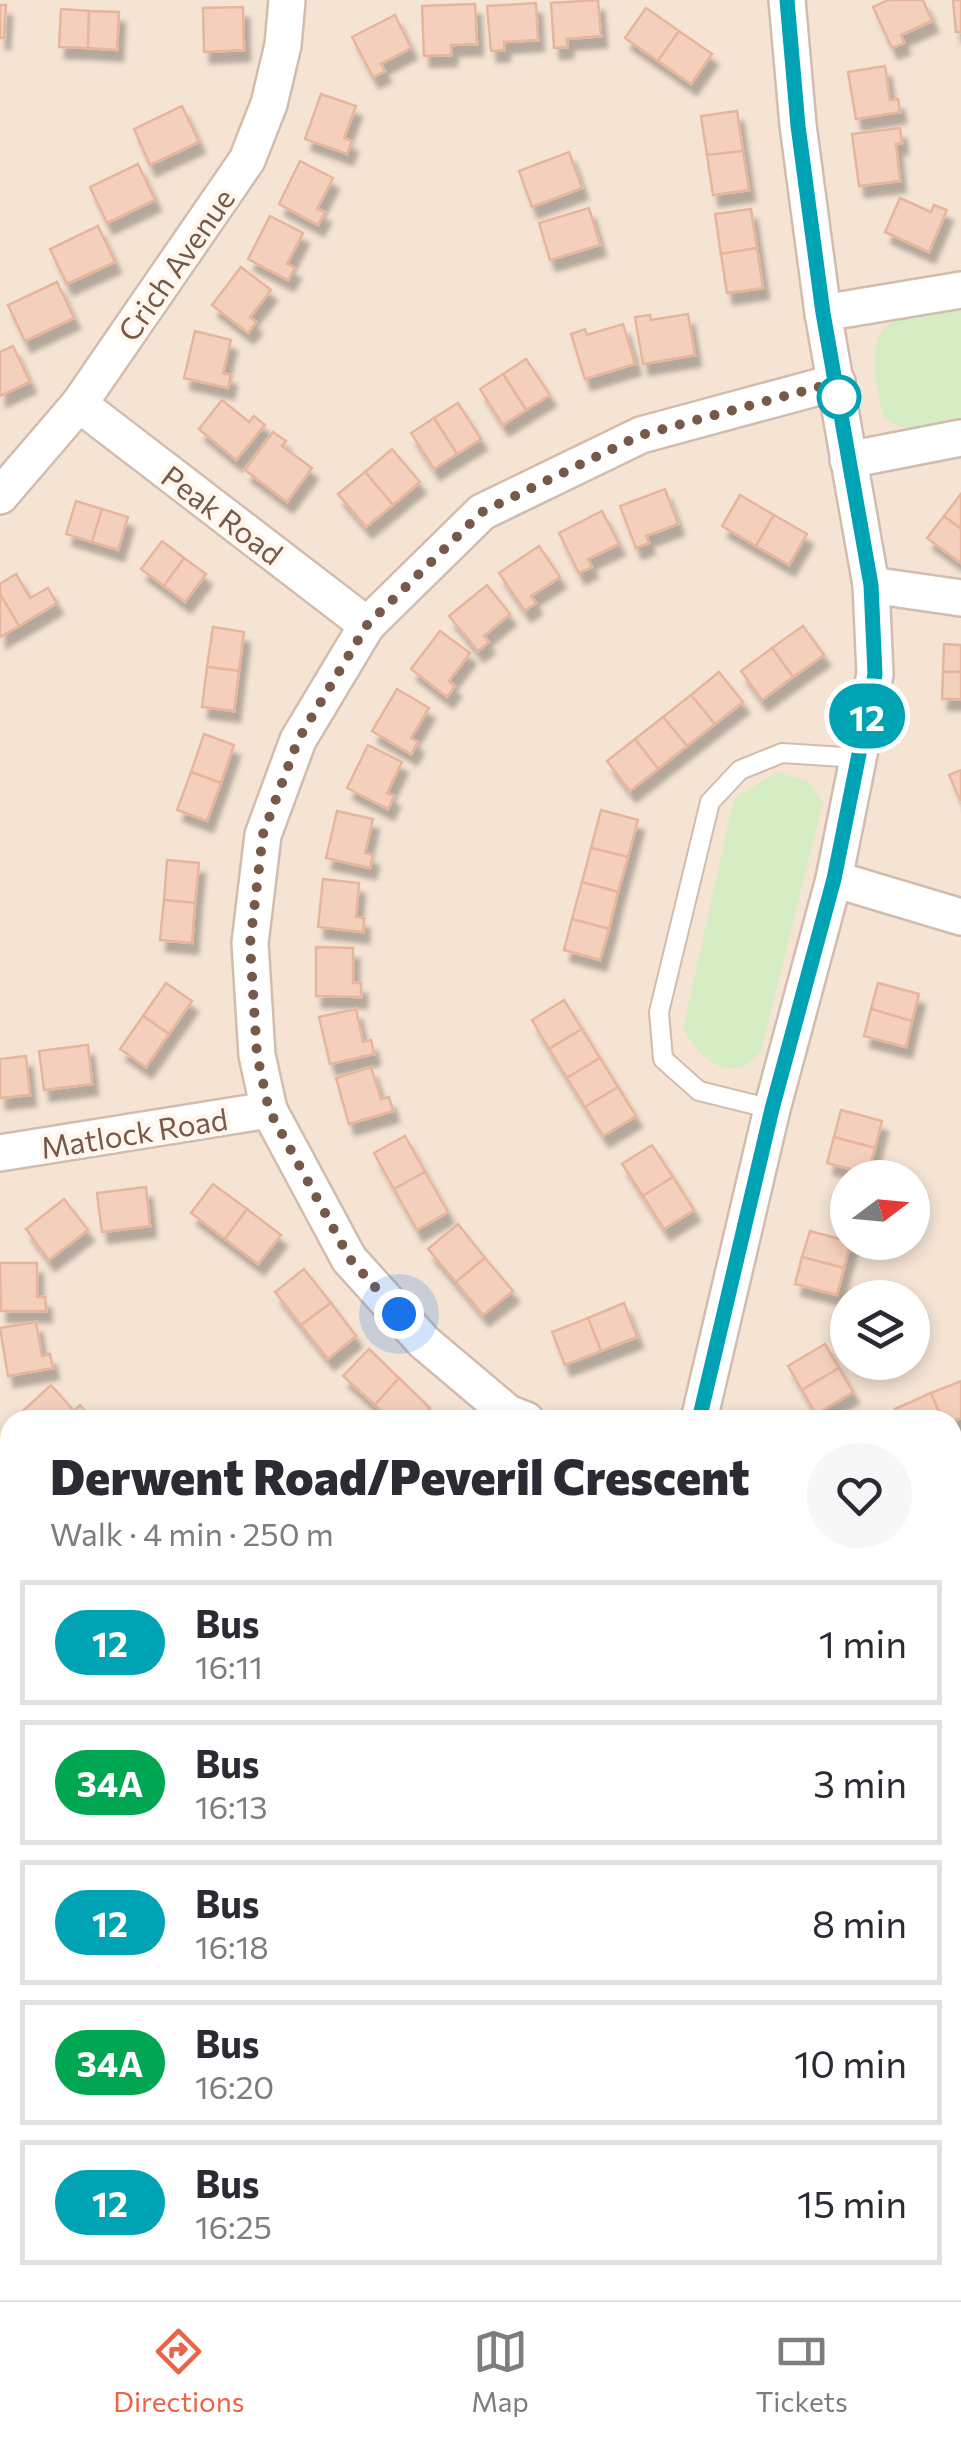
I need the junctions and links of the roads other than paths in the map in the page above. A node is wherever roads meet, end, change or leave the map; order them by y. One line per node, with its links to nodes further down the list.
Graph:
1 (288, 0): 6 (street, Crich Avenue)
2 (787, 0): 4 (street)
3 (961, 290): 4 (street)
4 (823, 313): 5 (street)
5 (837, 382): 8 (street); 12 (street)
6 (79, 404): 9 (street, Crich Avenue); 12 (street, Peak Road)
7 (961, 438): 8 (street)
8 (848, 460): 10 (street)
9 (0, 496)
10 (871, 585): 11 (street); 13 (street)
11 (961, 598)
12 (367, 625): 17 (street)
13 (859, 758): 14 (street); 16 (lane)
14 (834, 879): 15 (street); 16 (street)
15 (961, 917)
16 (772, 1109): 20 (street)
17 (269, 1110): 18 (street, Matlock Road); 19 (street)
18 (0, 1153)
19 (504, 1410)
20 (701, 1410)

